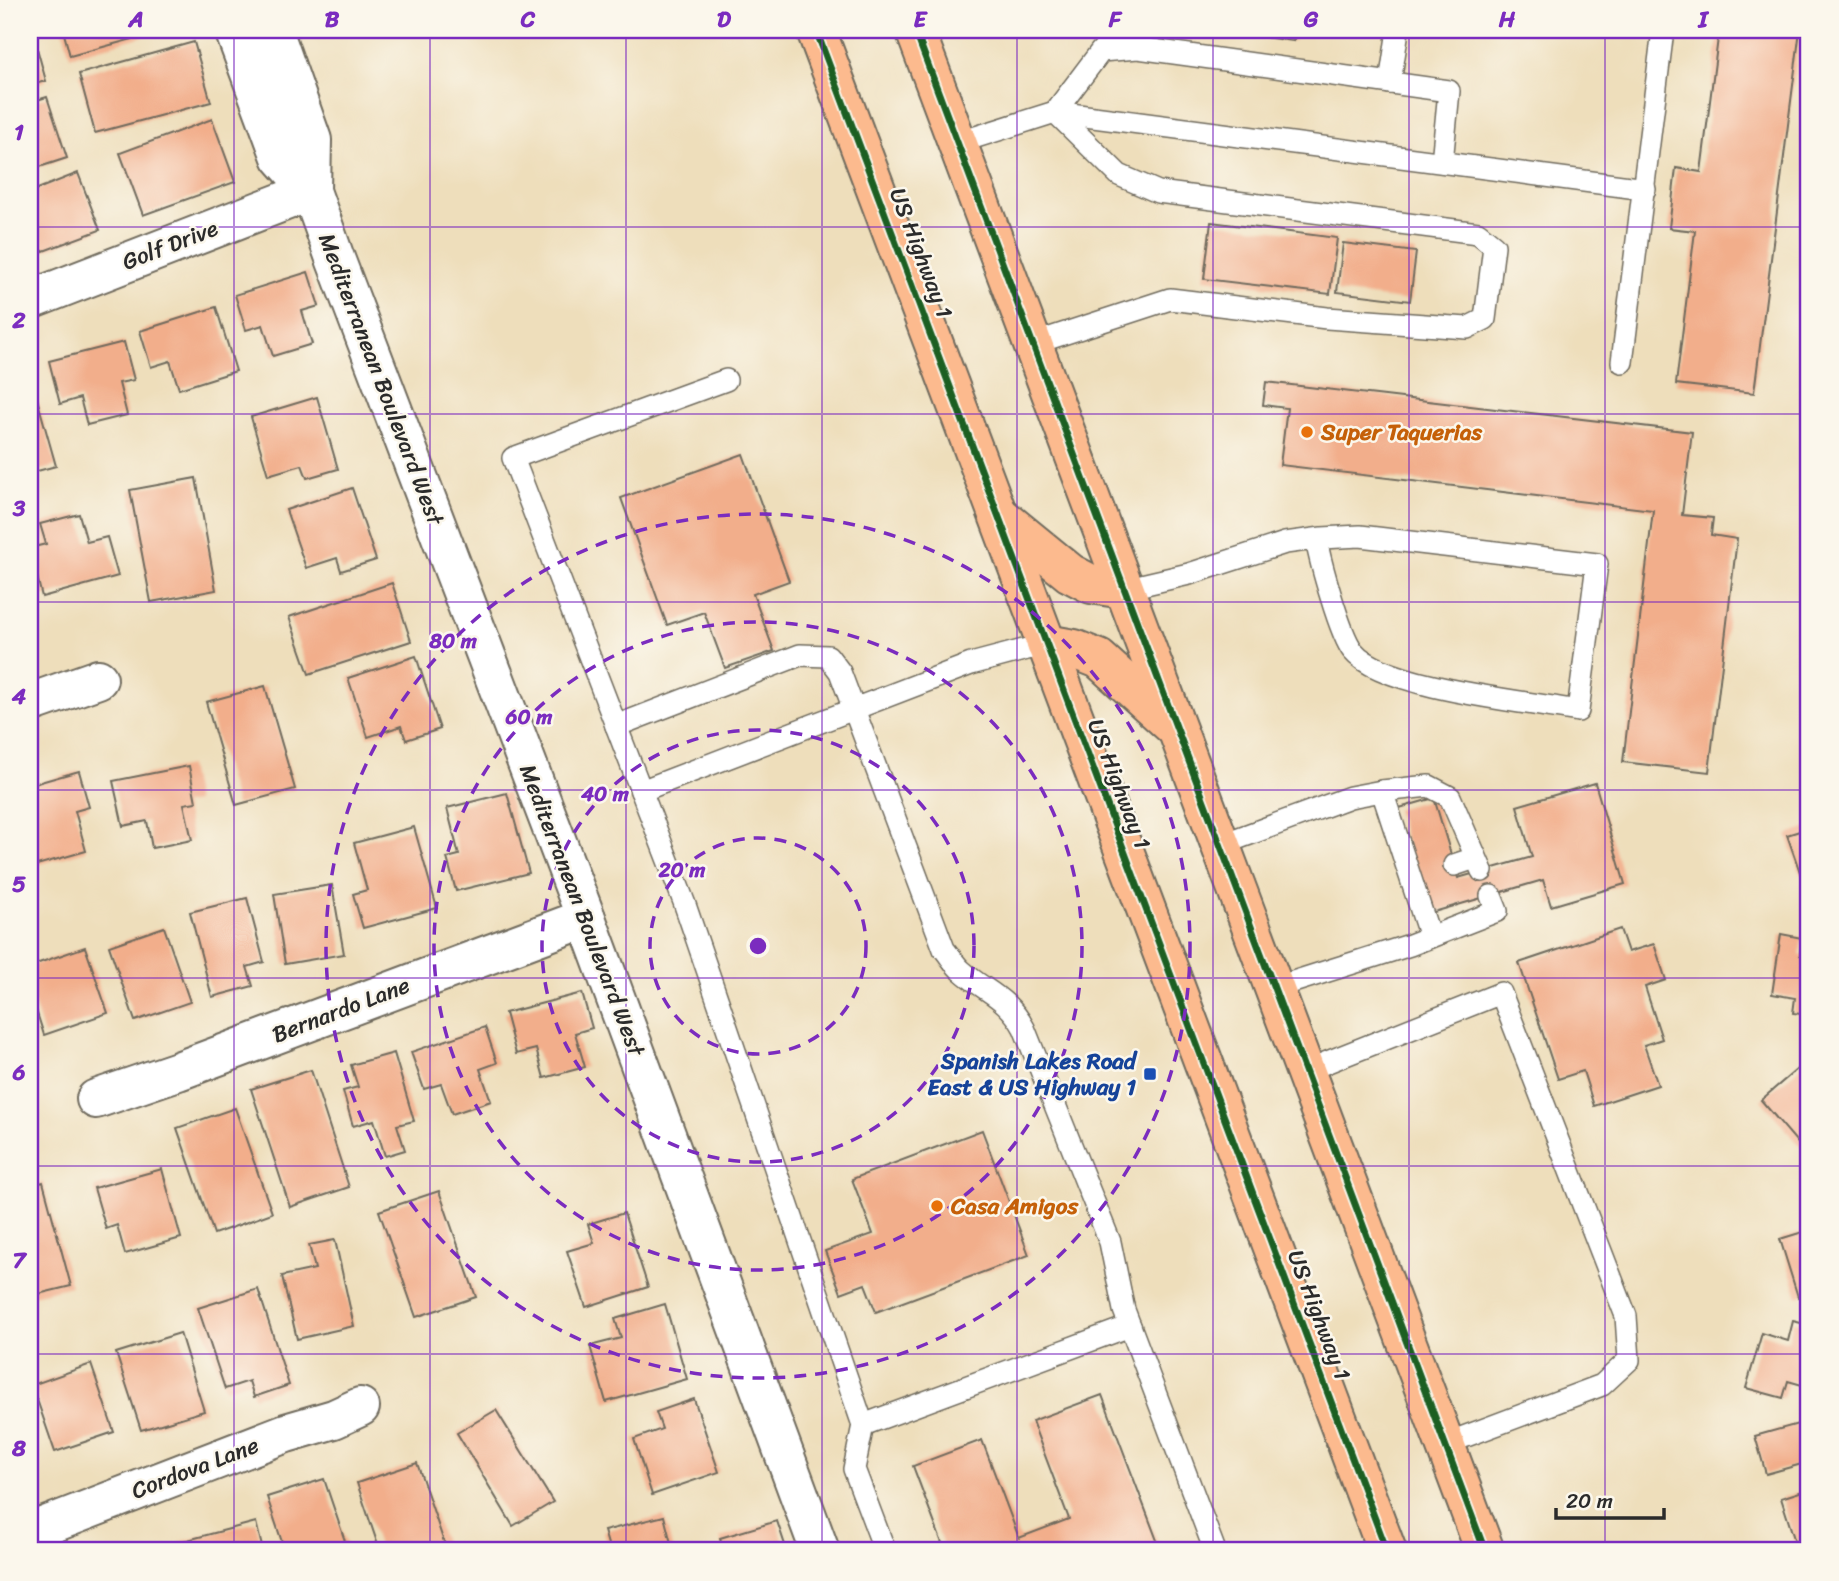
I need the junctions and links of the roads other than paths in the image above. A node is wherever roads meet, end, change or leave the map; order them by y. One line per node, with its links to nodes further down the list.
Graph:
1 (234, 30): 12 (street, Mediterranean Boulevard West)
2 (273, 30): 12 (street, Mediterranean Boulevard West)
3 (816, 30): 17 (main road, US Highway 1)
4 (915, 30): 9 (main road)
5 (1398, 30): 7 (lane)
6 (1663, 30): 11 (lane)
7 (1390, 83): 8 (lane); 10 (lane)
8 (1055, 112): 9 (lane); 10 (lane); 14 (lane)
9 (957, 144): 14 (main road)
10 (1442, 162): 11 (lane)
11 (1644, 189): 15 (lane)
12 (311, 191): 13 (street, Golf Drive); 31 (street, Mediterranean Boulevard West)
13 (30, 300)
14 (1032, 344): 19 (main road)
15 (1622, 362)
16 (726, 380): 24 (lane)
17 (997, 513): 19 (main road); 20 (main road, US Highway 1)
18 (1316, 539): 18 (lane); 19 (lane)
19 (1124, 589): 25 (main road)
20 (1046, 644): 23 (lane); 25 (main road); 44 (main road, US Highway 1)
21 (98, 679): 22 (street)
22 (30, 704)
23 (854, 710): 24 (lane); 26 (lane); 36 (lane)
24 (616, 726): 26 (lane)
25 (1177, 730): 28 (main road)
26 (641, 791): 38 (lane)
27 (1382, 791): 28 (lane); 29 (lane); 32 (lane)
28 (1220, 845): 33 (main road)
29 (1454, 865)
30 (1490, 896): 32 (lane)
31 (586, 918): 35 (street, Bernardo Lane); 41 (street, Mediterranean Boulevard West)
32 (1430, 937): 33 (lane)
33 (1274, 988): 34 (main road)
34 (1305, 1071): 39 (main road); 39 (lane)
35 (96, 1099)
36 (1130, 1326): 38 (lane); 43 (lane)
37 (360, 1407): 40 (street, Cordova Lane)
38 (863, 1425): 42 (lane)
39 (1445, 1444): 45 (main road)
40 (30, 1532)
41 (820, 1551)
42 (885, 1551)
43 (1214, 1551)
44 (1387, 1551)
45 (1485, 1551)

